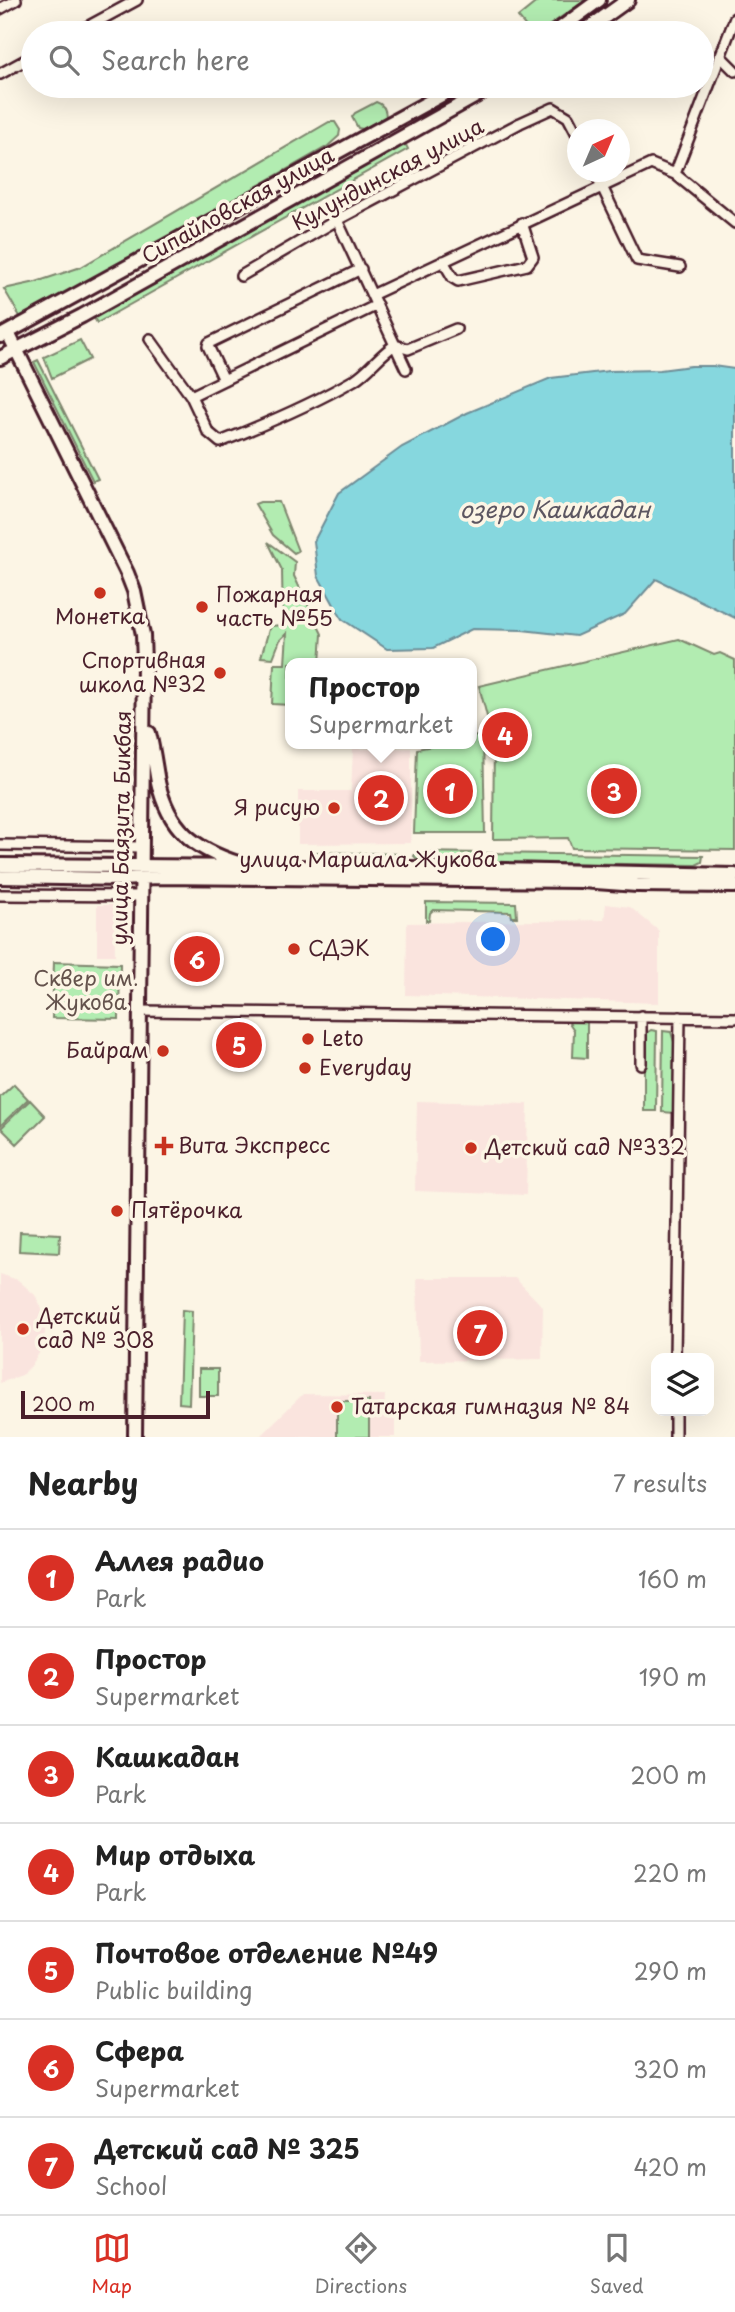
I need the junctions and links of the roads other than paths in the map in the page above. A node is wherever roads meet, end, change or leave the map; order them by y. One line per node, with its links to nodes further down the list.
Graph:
1 (16, 0): 5 (street)
2 (137, 0): 7 (street)
3 (599, 0): 8 (main road)
4 (628, 0): 9 (main road)
5 (0, 9)
6 (735, 18): 10 (street)
7 (98, 21)
8 (570, 21)
9 (599, 21)
10 (720, 56): 12 (street); 13 (street)
11 (21, 63): 14 (street)
12 (735, 71)
13 (714, 72)
14 (0, 74)
15 (436, 98): 19 (main road, Сипайловская улица)
16 (472, 98): 20 (main road, Сипайловская улица)
17 (704, 98): 21 (street)
18 (569, 119): 24 (street, Кулундинская улица)
19 (350, 146): 20 (main road); 34 (main road, Сипайловская улица)
20 (357, 162): 37 (main road, Сипайловская улица)
21 (675, 174): 23 (street); 26 (street)
22 (600, 182): 23 (street)
23 (602, 186): 25 (street); 28 (street)
24 (337, 220): 29 (street); 30 (street, Кулундинская улица)
25 (522, 223): 27 (street); 27 (street)
26 (735, 223)
27 (443, 261): 31 (street)
28 (680, 267)
29 (361, 269): 31 (street); 40 (street)
30 (241, 276)
31 (372, 295): 32 (street)
32 (377, 305): 36 (street); 40 (street)
33 (456, 329): 36 (street)
34 (4, 335): 37 (main road, улица Баязита Бикбая)
35 (150, 339): 41 (street)
36 (395, 345): 39 (street); 41 (street)
37 (16, 349): 38 (main road, Сипайловская улица); 42 (main road, улица Баязита Бикбая)
38 (0, 358)
39 (405, 369)
40 (224, 380): 41 (street)
41 (191, 396)
42 (143, 712): 44 (main road, улица Баязита Бикбая); 46 (main road)
43 (0, 845): 44 (street)
44 (141, 847): 47 (main road, улица Баязита Бикбая)
45 (0, 865): 47 (main road, улица Маршала Жукова)
46 (250, 866): 47 (main road, улица Маршала Жукова); 48 (main road, улица Маршала Жукова)
47 (141, 872): 49 (main road, улица Маршала Жукова); 50 (main road, улица Маршала Жукова); 52 (main road, улица Баязита Бикбая)
48 (735, 875)
49 (0, 877)
50 (735, 886)
51 (0, 895): 52 (street)
52 (140, 896): 53 (main road, улица Баязита Бикбая)
53 (139, 1011): 54 (street); 60 (main road, улица Баязита Бикбая)
54 (641, 1016): 55 (street); 57 (street)
55 (680, 1017): 56 (street); 58 (street)
56 (735, 1018)
57 (641, 1064)
58 (675, 1353)
59 (675, 1416): 61 (street)
60 (135, 1437)
61 (675, 1437)

